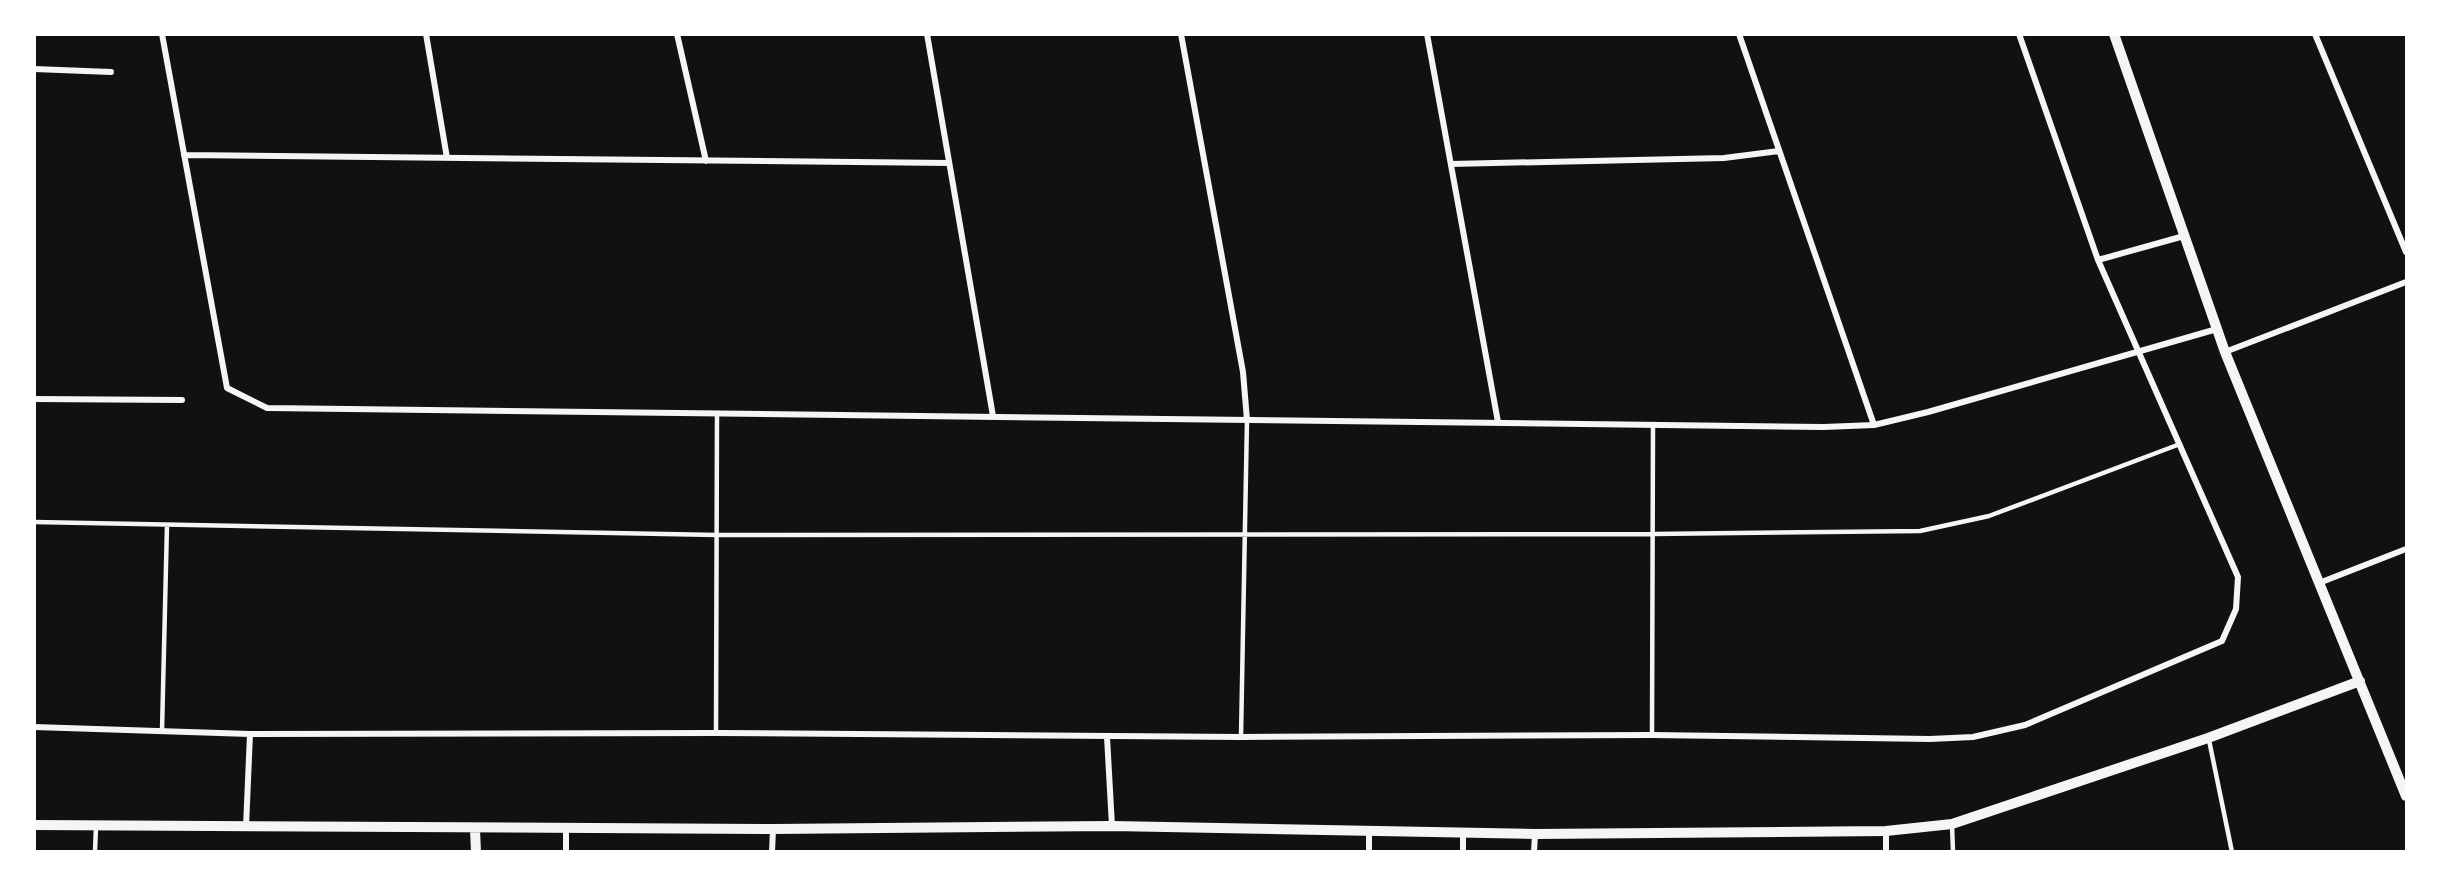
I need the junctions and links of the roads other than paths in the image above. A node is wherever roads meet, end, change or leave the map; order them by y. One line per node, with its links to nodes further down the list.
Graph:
1 (162, 34): 14 (street)
2 (426, 34): 15 (street)
3 (676, 34): 16 (street)
4 (927, 34): 17 (street)
5 (1181, 34): 30 (street)
6 (1427, 34): 18 (street)
7 (1739, 34): 13 (street)
8 (2019, 34): 21 (street)
9 (2114, 34): 19 (street)
10 (2315, 34): 20 (street)
11 (34, 69): 12 (street)
12 (111, 72)
13 (1779, 151): 18 (street); 33 (street)
14 (184, 155): 15 (street); 28 (street)
15 (447, 158): 16 (street)
16 (706, 161): 17 (street)
17 (949, 163): 29 (street)
18 (1451, 164): 31 (street)
19 (2184, 236): 21 (street); 23 (street)
20 (2406, 252)
21 (2098, 260): 24 (street)
22 (2406, 282): 25 (street)
23 (2217, 329): 24 (street); 25 (street)
24 (2138, 352): 33 (street); 34 (street)
25 (2225, 352): 41 (street)
26 (34, 399): 27 (street)
27 (182, 400)
28 (717, 413): 29 (street); 39 (lane)
29 (993, 416): 30 (street)
30 (1247, 420): 31 (street); 37 (lane)
31 (1498, 422): 32 (street)
32 (1653, 424): 33 (street); 38 (lane)
33 (1874, 425)
34 (2180, 444): 38 (lane); 47 (street)
35 (34, 522): 36 (lane)
36 (167, 525): 39 (lane); 44 (lane)
37 (1245, 532): 38 (lane); 39 (lane); 49 (lane)
38 (1653, 534): 47 (lane)
39 (717, 535): 45 (lane)
40 (2406, 549): 41 (street)
41 (2319, 583): 42 (street)
42 (2360, 681): 50 (street); 51 (street)
43 (34, 728): 44 (street)
44 (162, 731): 46 (street)
45 (716, 733): 46 (street); 48 (street)
46 (250, 734): 56 (street)
47 (1652, 735): 49 (street)
48 (1107, 737): 49 (street); 55 (street)
49 (1241, 737)
50 (2208, 738): 52 (street); 73 (lane)
51 (2406, 796)
52 (1952, 824): 60 (street); 72 (lane)
53 (34, 825): 54 (street)
54 (96, 826): 56 (street); 64 (lane)
55 (1112, 826): 59 (street); 61 (street)
56 (246, 827): 58 (street)
57 (566, 828): 58 (street); 59 (street); 66 (street)
58 (475, 829): 65 (street)
59 (773, 830): 67 (street)
60 (1886, 831): 63 (street); 71 (street)
61 (1369, 832): 62 (street); 68 (street)
62 (1463, 832): 63 (street); 69 (street)
63 (1535, 834): 70 (street)
64 (95, 852)
65 (476, 852)
66 (566, 852)
67 (772, 852)
68 (1369, 852)
69 (1463, 852)
70 (1534, 852)
71 (1886, 852)
72 (1953, 852)
73 (2232, 852)

